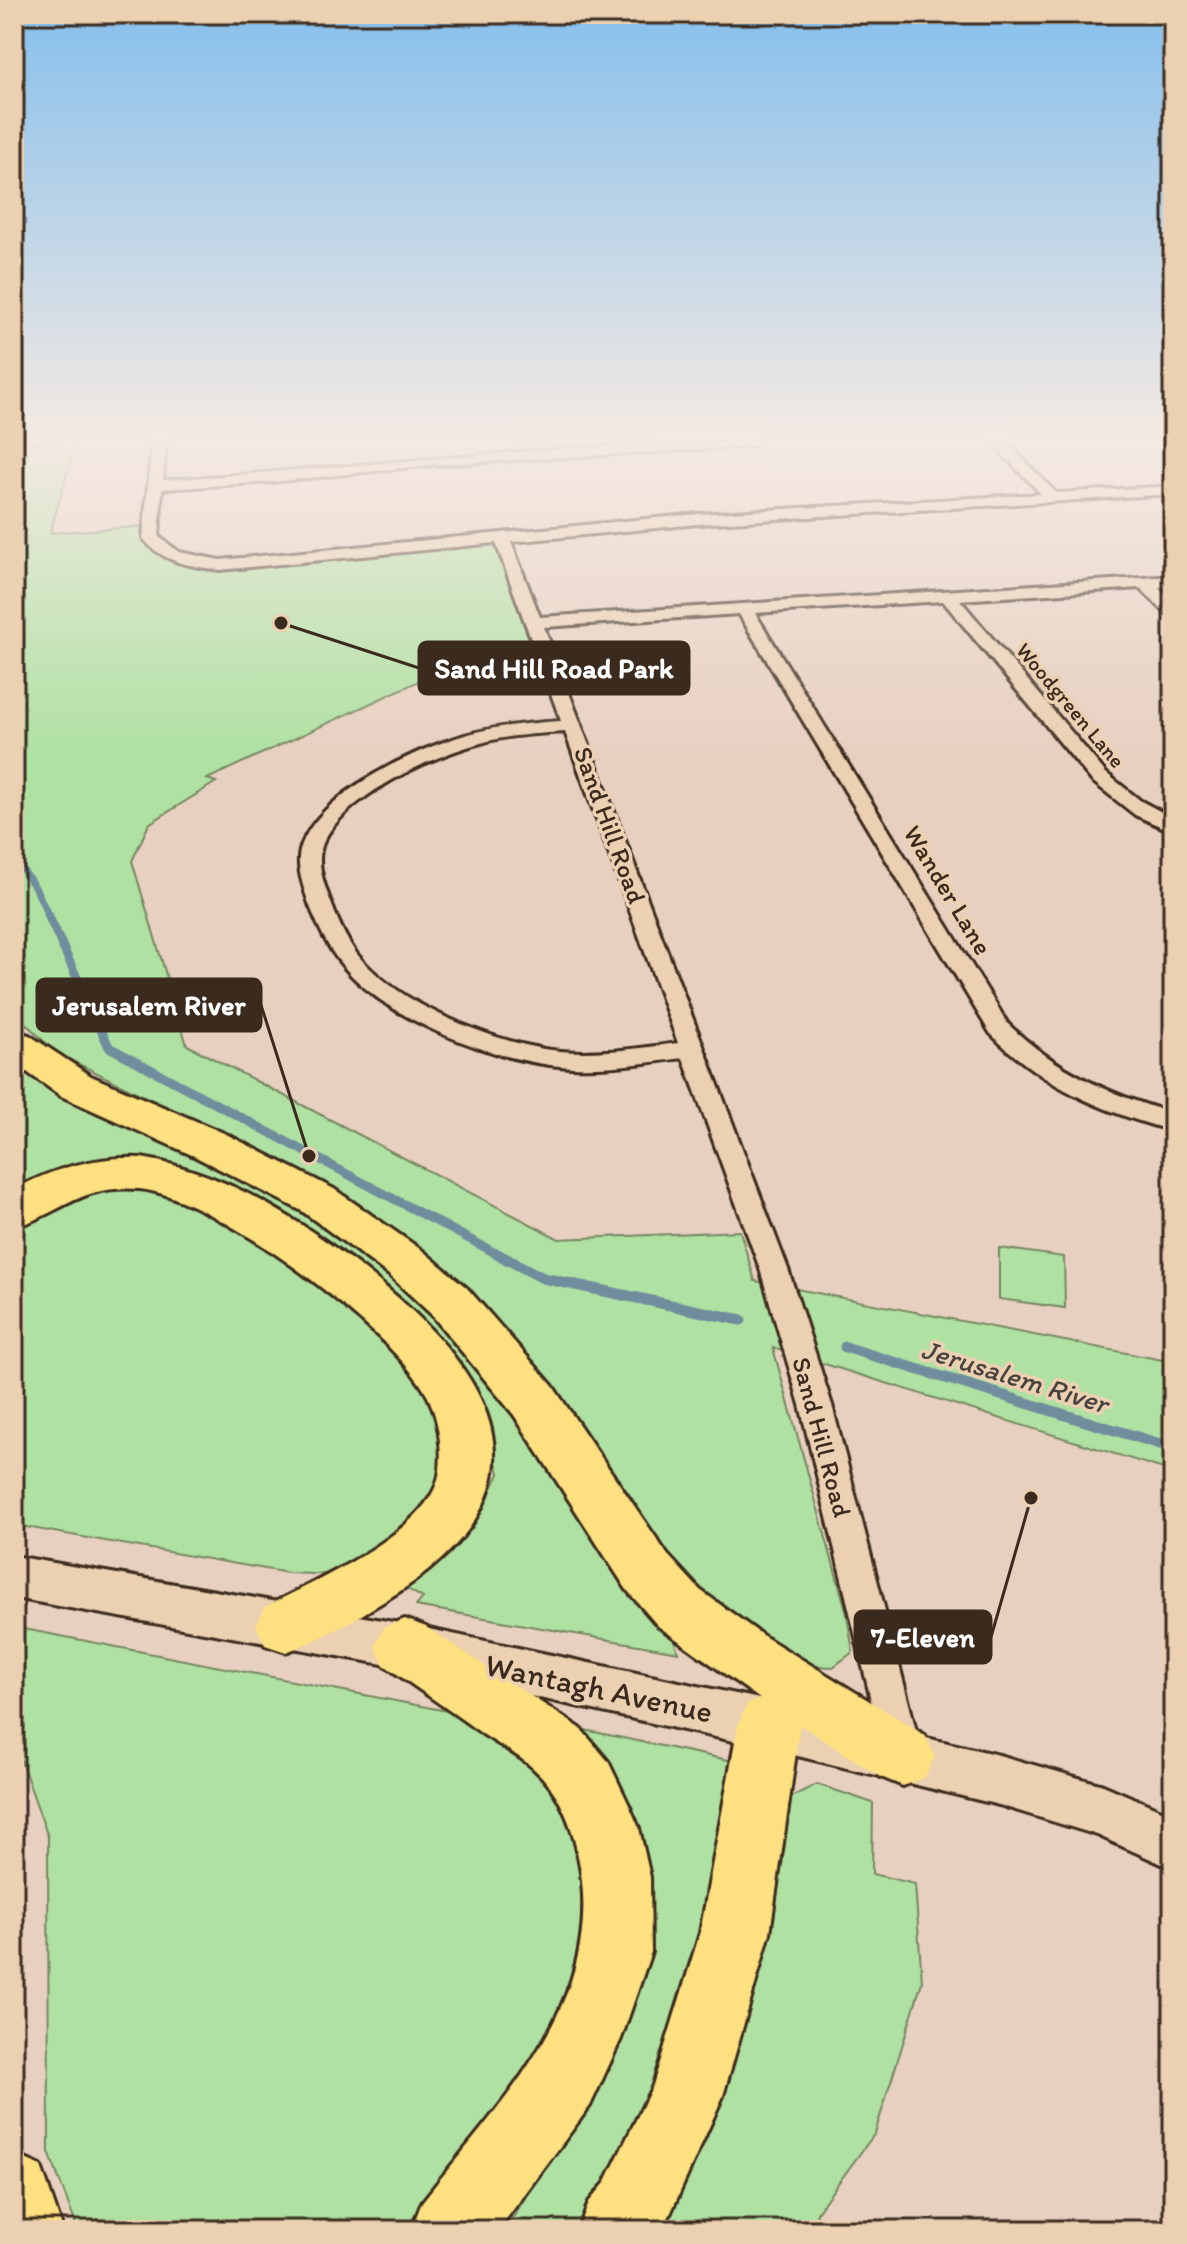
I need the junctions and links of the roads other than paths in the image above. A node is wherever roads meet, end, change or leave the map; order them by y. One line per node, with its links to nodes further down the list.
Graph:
1 (157, 547): 2 (street)
2 (433, 547)
3 (506, 547): 9 (street, Sand Hill Road)
4 (1173, 581): 5 (street)
5 (1144, 583): 6 (street); 8 (street)
6 (947, 595): 7 (street); 11 (street, Woodgreen Lane)
7 (744, 608): 9 (street); 14 (street, Wander Lane)
8 (1173, 610)
9 (535, 622): 10 (street, Sand Hill Road)
10 (574, 726): 13 (street, Sand Hill Road); 13 (street)
11 (1173, 826)
12 (14, 1044): 20 (highway)
13 (692, 1049): 20 (street, Sand Hill Road)
14 (1173, 1122)
15 (14, 1211): 17 (highway)
16 (14, 1577): 17 (main road, Wantagh Avenue)
17 (286, 1626): 18 (main road, Wantagh Avenue)
18 (405, 1646): 19 (main road, Wantagh Avenue); 24 (highway)
19 (769, 1725): 20 (main road, Wantagh Avenue); 25 (highway)
20 (903, 1756): 21 (main road, Wantagh Avenue)
21 (1173, 1842)
22 (14, 2193): 23 (highway)
23 (24, 2230)
24 (450, 2230)
25 (617, 2230)

